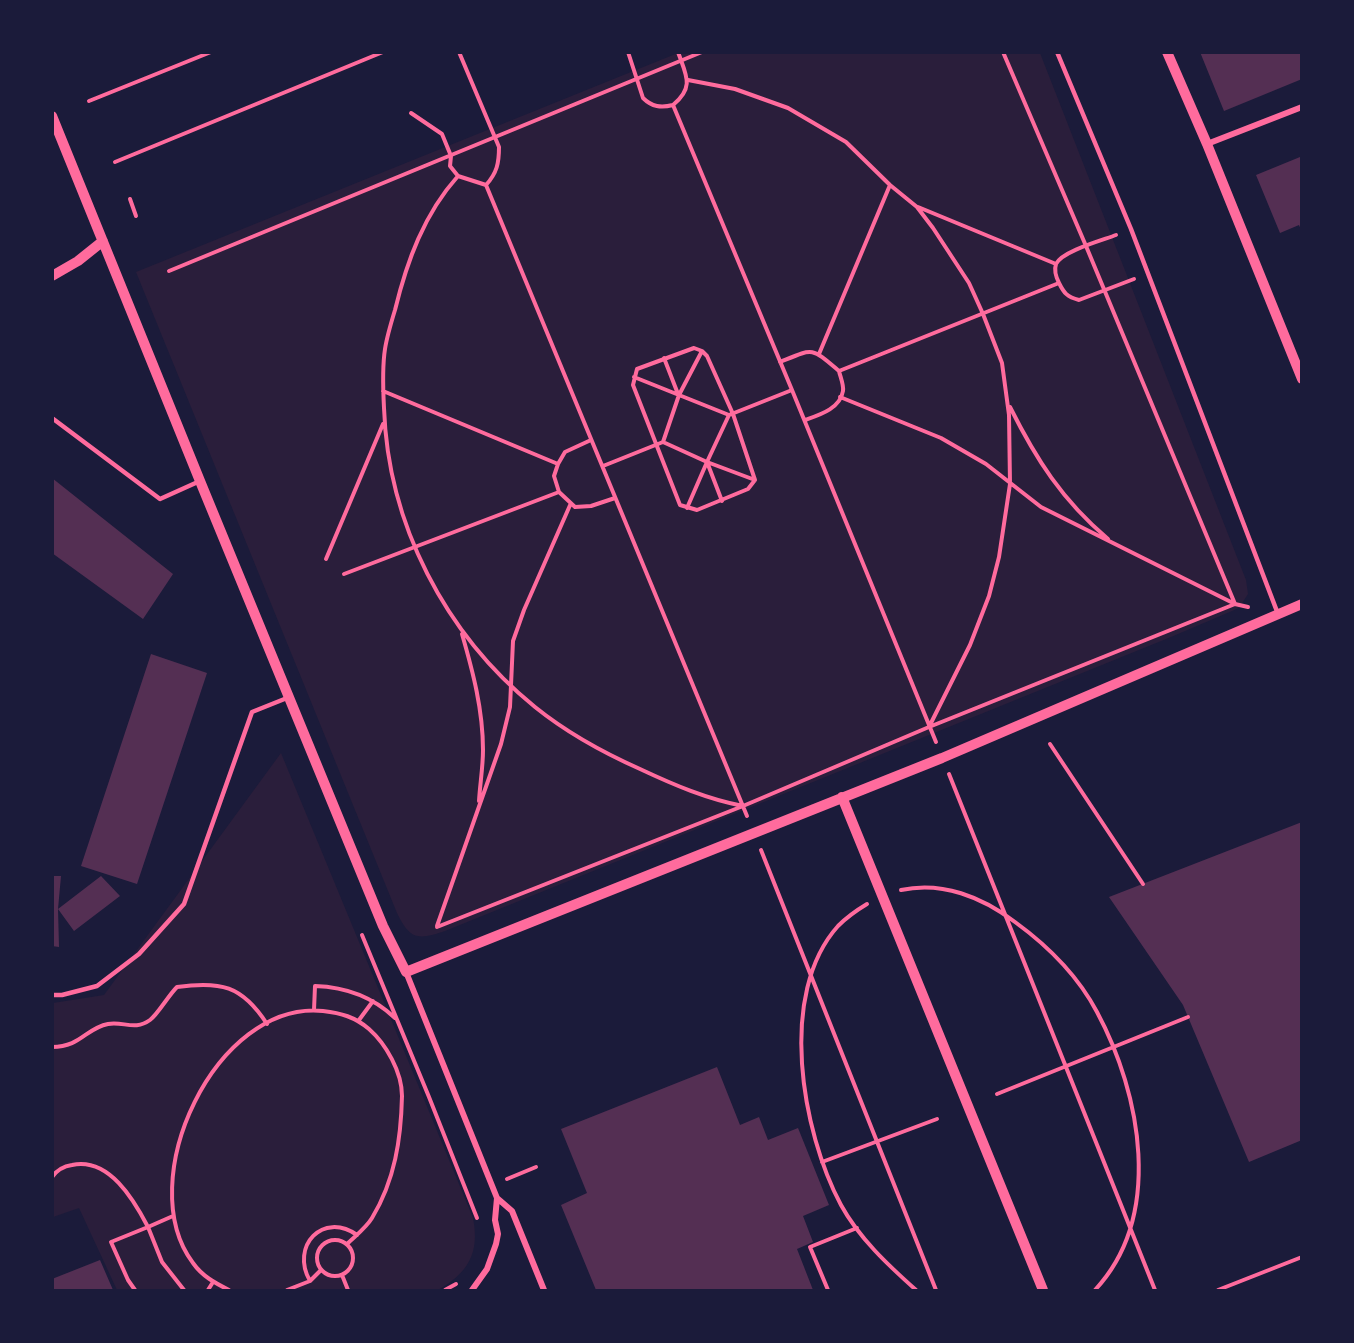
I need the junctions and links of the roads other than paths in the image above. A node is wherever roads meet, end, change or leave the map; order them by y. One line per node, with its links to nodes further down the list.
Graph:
1 (1057, 52): 12 (lane)
2 (1167, 52): 5 (street)
3 (1302, 107): 5 (street)
4 (52, 116): 6 (street)
5 (1207, 144): 8 (street)
6 (103, 241): 7 (street); 10 (street)
7 (52, 276)
8 (1302, 379)
9 (52, 418): 10 (lane)
10 (200, 482): 13 (street)
11 (1302, 604): 12 (street)
12 (1278, 614): 14 (street)
13 (290, 697): 15 (street); 16 (lane)
14 (842, 797): 15 (street); 20 (street)
15 (406, 972): 17 (street)
16 (52, 995)
17 (497, 1198): 18 (street); 19 (street)
18 (472, 1290)
19 (544, 1290)
20 (1043, 1290)

